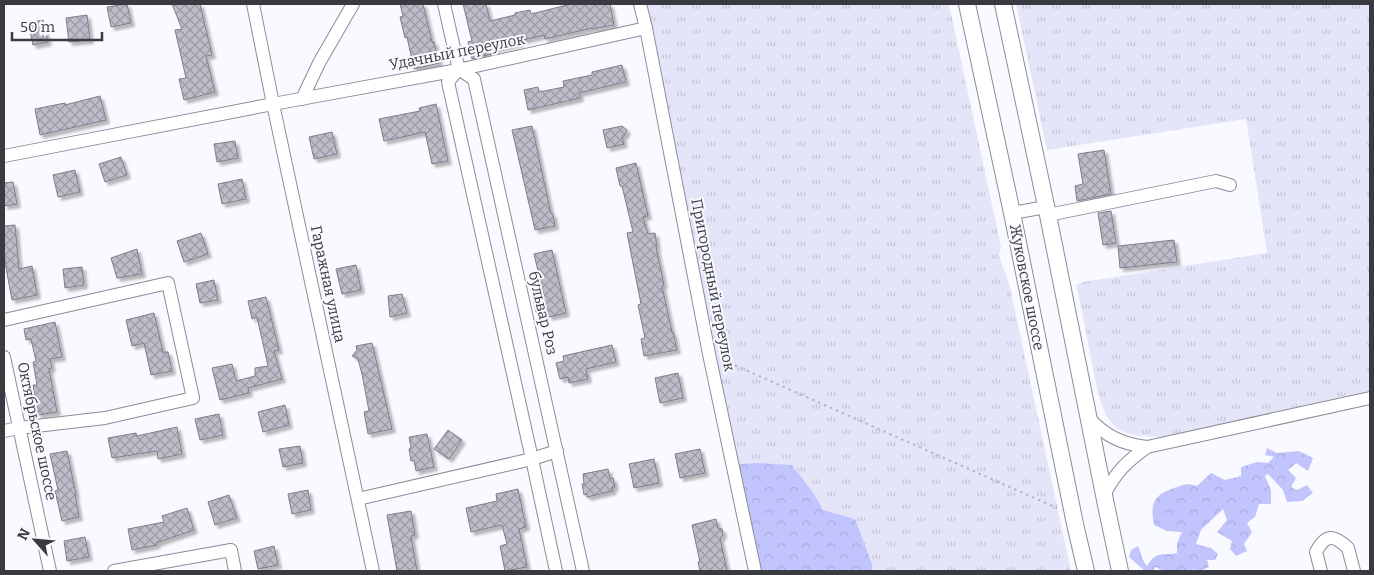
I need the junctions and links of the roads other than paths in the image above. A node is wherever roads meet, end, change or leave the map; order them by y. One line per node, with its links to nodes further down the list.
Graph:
1 (253, 4): 10 (street, Гаражная улица)
2 (353, 4): 9 (street)
3 (444, 4): 8 (street)
4 (640, 4): 7 (street, Пригородный переулок)
5 (966, 4): 14 (main road, Жуковское шоссе)
6 (1003, 4): 13 (main road)
7 (646, 28): 8 (street, Удачный переулок); 32 (street, Пригородный переулок)
8 (459, 70): 9 (street, Удачный переулок); 22 (street, бульвар Роз); 23 (street)
9 (302, 99): 10 (street, Удачный переулок)
10 (273, 104): 11 (street, Удачный переулок); 25 (street, Гаражная улица)
11 (4, 156)
12 (1230, 185): 13 (street)
13 (1047, 211): 14 (street); 18 (main road)
14 (1012, 213): 33 (main road, Жуковское шоссе)
15 (4, 320): 19 (street)
16 (4, 357): 19 (street, Октябрьское шоссе)
17 (1370, 398): 21 (street)
18 (1089, 418): 21 (street); 24 (main road)
19 (20, 428): 20 (street); 26 (street, Октябрьское шоссе)
20 (4, 431)
21 (1147, 447): 24 (street)
22 (557, 451): 23 (street); 31 (street, бульвар Роз)
23 (532, 458): 25 (street); 30 (street)
24 (1104, 494): 34 (main road)
25 (358, 498): 29 (street, Гаражная улица)
26 (50, 571)
27 (114, 571): 28 (street)
28 (235, 571)
29 (373, 571)
30 (556, 571)
31 (583, 571)
32 (755, 571)
33 (1086, 571)
34 (1120, 571)
35 (1321, 571): 36 (street)
36 (1354, 571)

